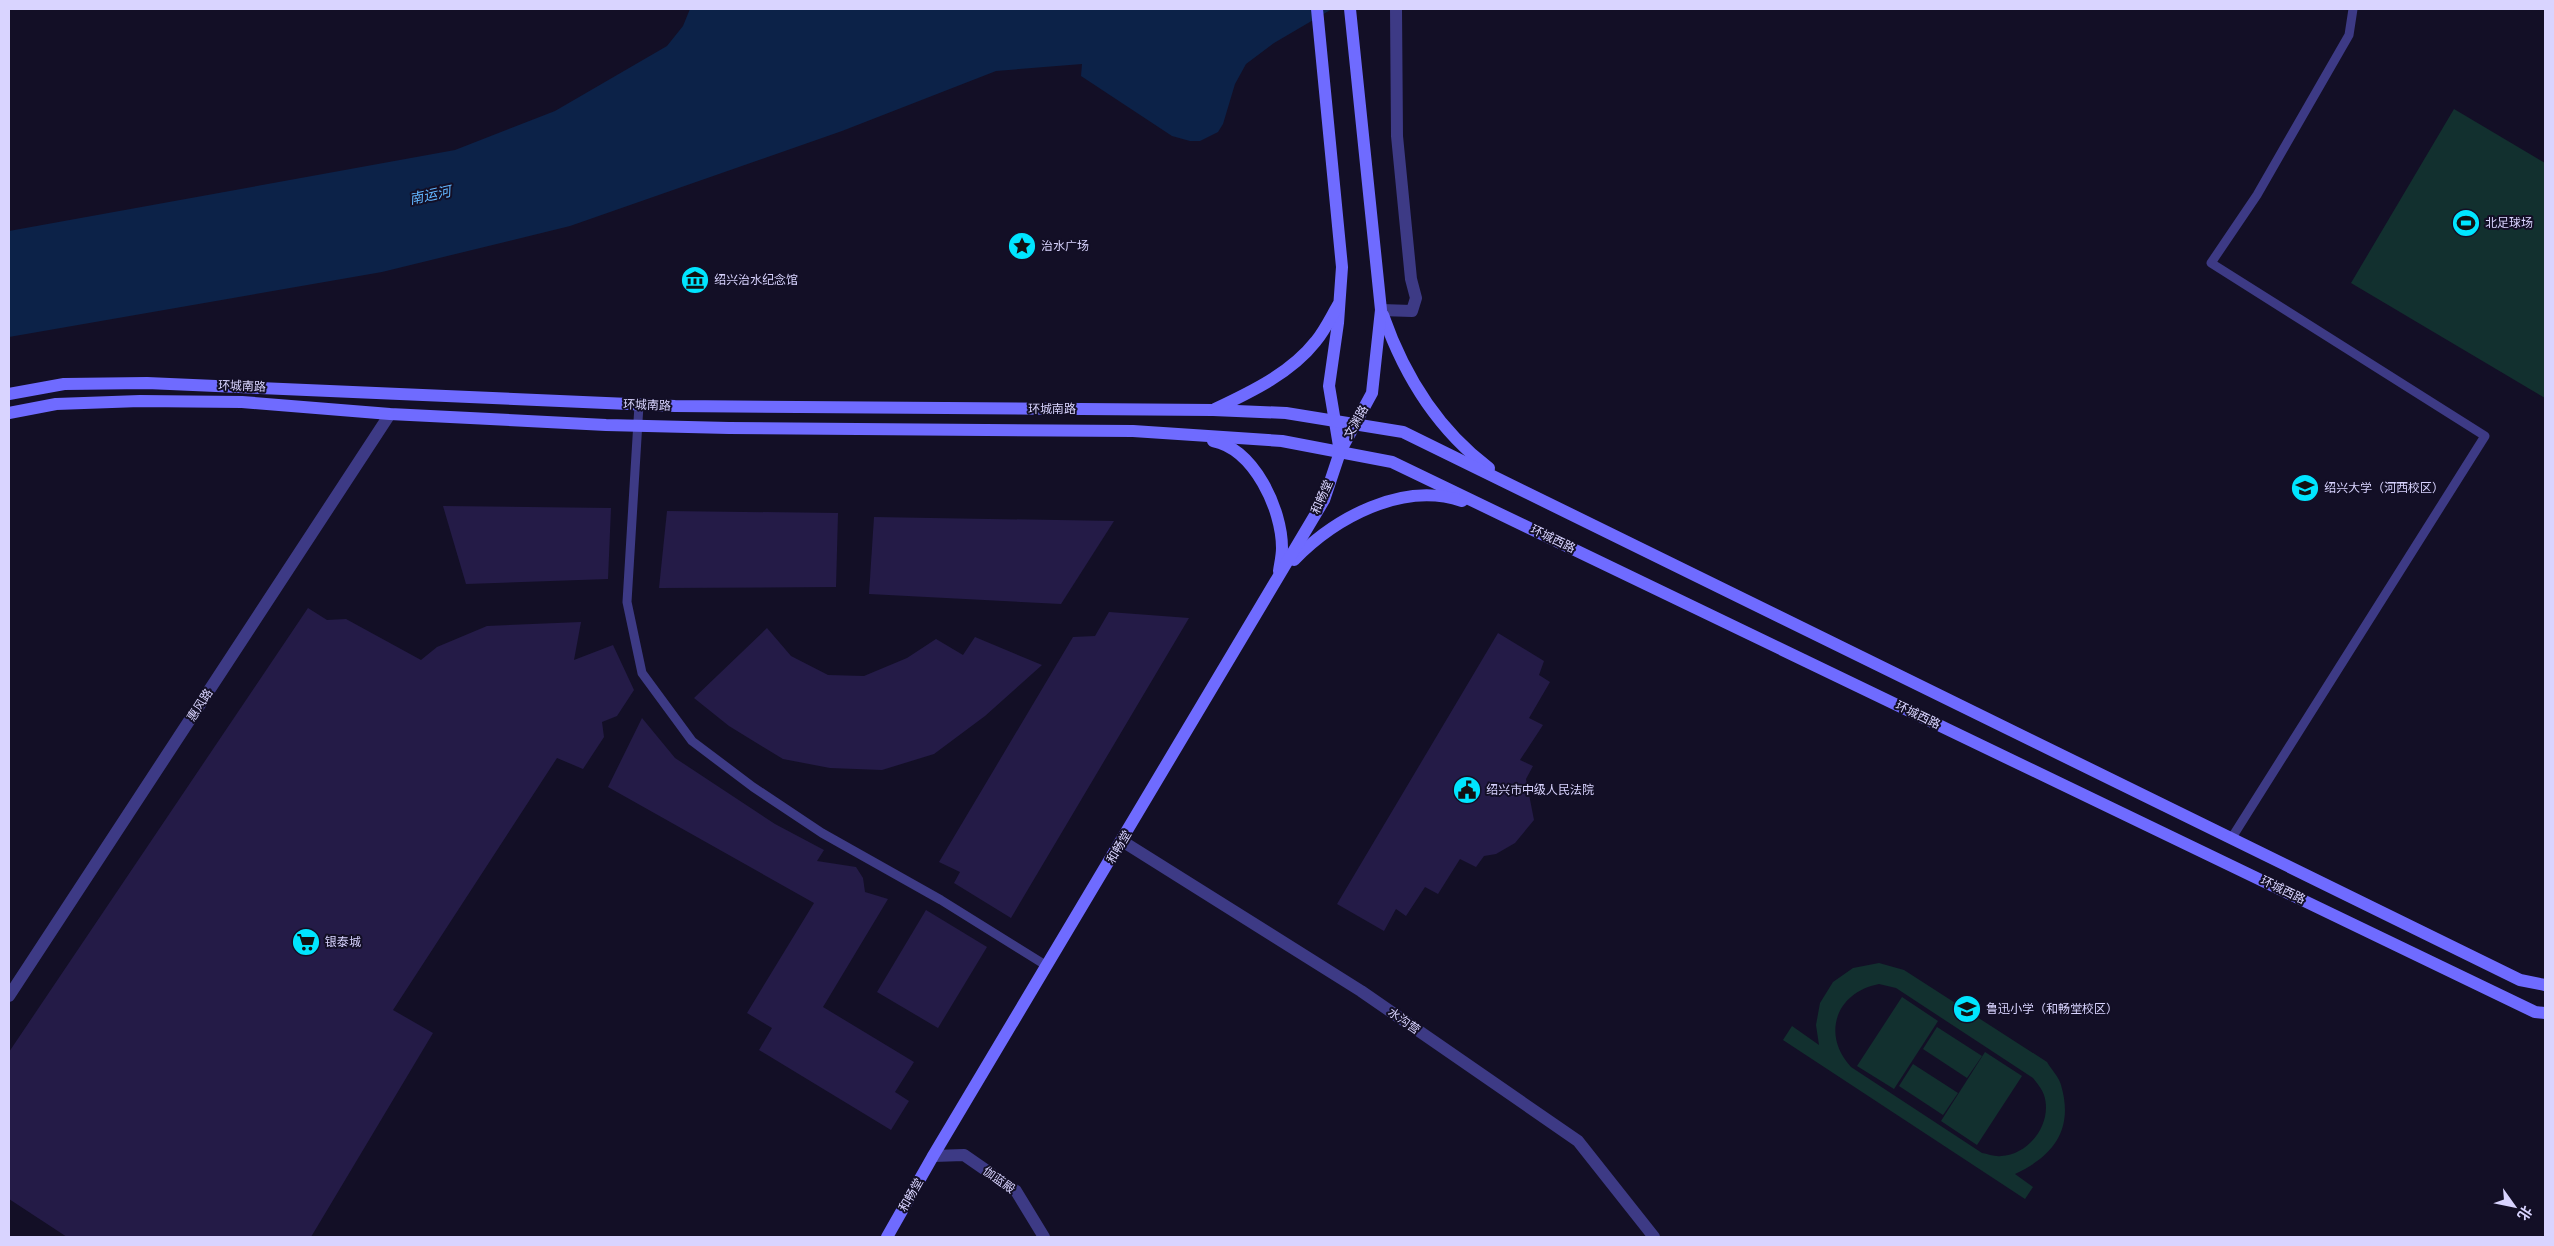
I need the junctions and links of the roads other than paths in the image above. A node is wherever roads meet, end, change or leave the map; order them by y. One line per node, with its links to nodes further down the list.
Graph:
1 (1317, 9): 5 (main road, 文渊路)
2 (1350, 9): 6 (main road, 文渊路)
3 (1396, 9): 6 (street)
4 (2353, 9): 22 (lane)
5 (1339, 303): 9 (main road); 13 (main road, 文渊路)
6 (1381, 310): 14 (main road, 文渊路); 19 (main road)
7 (9, 394): 8 (main road, 环城南路)
8 (639, 405): 9 (main road, 环城南路); 15 (lane)
9 (1213, 410): 11 (main road, 环城南路)
10 (9, 413): 12 (main road, 环城南路)
11 (1286, 413): 13 (main road, 环城西路)
12 (390, 414): 15 (main road, 环城南路); 26 (street, 惠风路)
13 (1334, 420): 14 (main road, 环城西路); 18 (main road, 文渊路)
14 (1355, 423): 18 (main road, 文渊路); 19 (main road, 环城西路)
15 (638, 426): 16 (main road, 环城南路); 24 (lane)
16 (1185, 435): 17 (main road, 环城南路); 21 (main road)
17 (1282, 441): 18 (main road, 环城西路)
18 (1340, 452): 20 (main road, 环城西路); 21 (main road, 和畅堂)
19 (1513, 486): 22 (main road, 环城西路)
20 (1499, 513): 21 (main road); 27 (main road, 环城西路)
21 (1279, 576): 23 (main road, 和畅堂)
22 (2231, 839): 25 (main road, 环城西路)
23 (1122, 841): 24 (main road, 和畅堂); 31 (street, 水沟营)
24 (1047, 966): 28 (main road, 和畅堂)
25 (2545, 985)
26 (9, 996)
27 (2545, 1013)
28 (933, 1156): 29 (main road, 和畅堂); 30 (street, 伽蓝殿)
29 (887, 1237)
30 (1044, 1237)
31 (1654, 1237)

